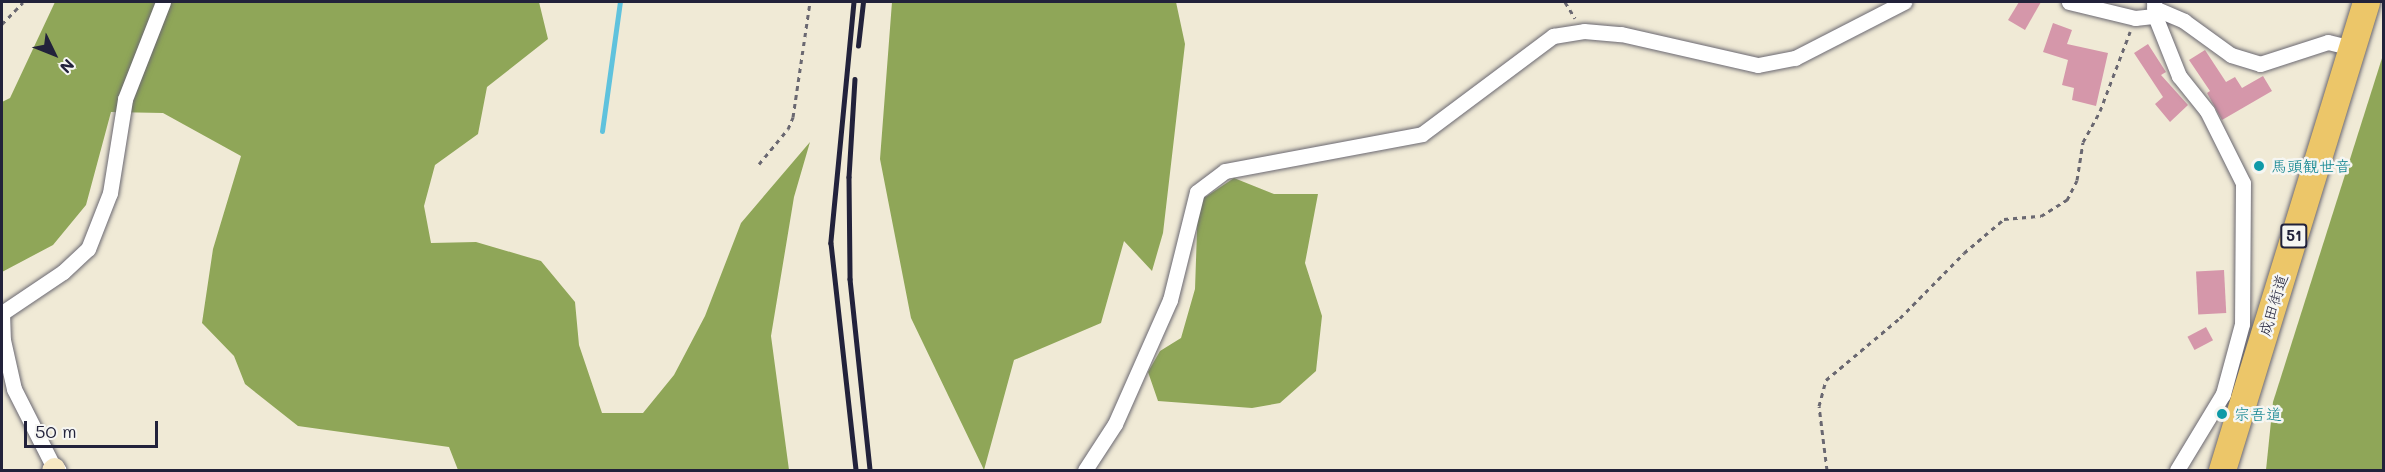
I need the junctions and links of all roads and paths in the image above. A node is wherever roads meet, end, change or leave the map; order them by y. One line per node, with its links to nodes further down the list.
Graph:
1 (23, 2): 9 (path)
2 (163, 2): 12 (street)
3 (810, 2): 11 (path)
4 (1904, 2): 17 (street)
5 (2069, 2): 8 (street)
6 (2366, 2): 10 (highway, 成田街道 / 51)
7 (2154, 9): 8 (street); 10 (street); 13 (street)
8 (2135, 18): 18 (path)
9 (2, 24)
10 (2352, 48): 14 (highway, 成田街道 / 51)
11 (759, 164)
12 (2, 313): 16 (street)
13 (2223, 394): 14 (street); 19 (street)
14 (2239, 416): 15 (highway, 成田街道 / 51)
15 (2227, 465)
16 (55, 470)
17 (1085, 471)
18 (1827, 471)
19 (2177, 471)

